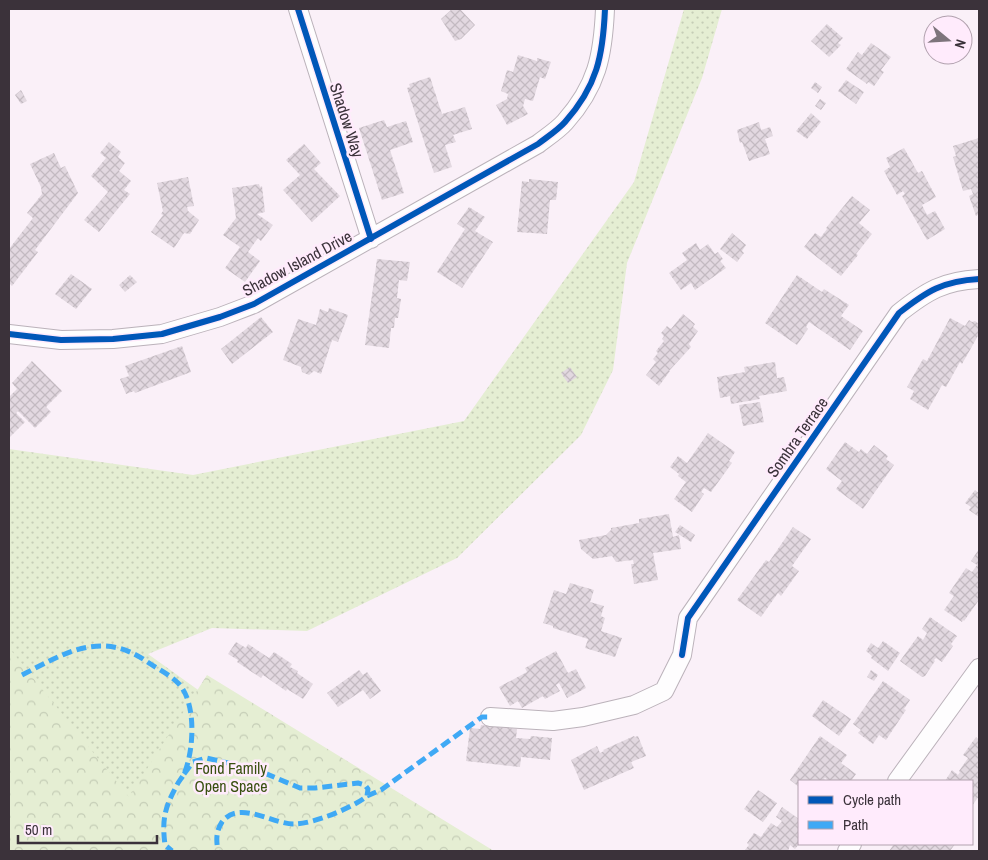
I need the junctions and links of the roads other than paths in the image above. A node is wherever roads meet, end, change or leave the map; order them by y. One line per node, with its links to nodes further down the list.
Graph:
1 (298, 9): 3 (street, Shadow Way)
2 (604, 9): 3 (street, Shadow Island Drive)
3 (371, 239): 5 (street, Shadow Island Drive)
4 (979, 279): 7 (street, Sombra Terrace)
5 (9, 334)
6 (979, 668): 8 (street)
7 (490, 717)
8 (898, 780)

